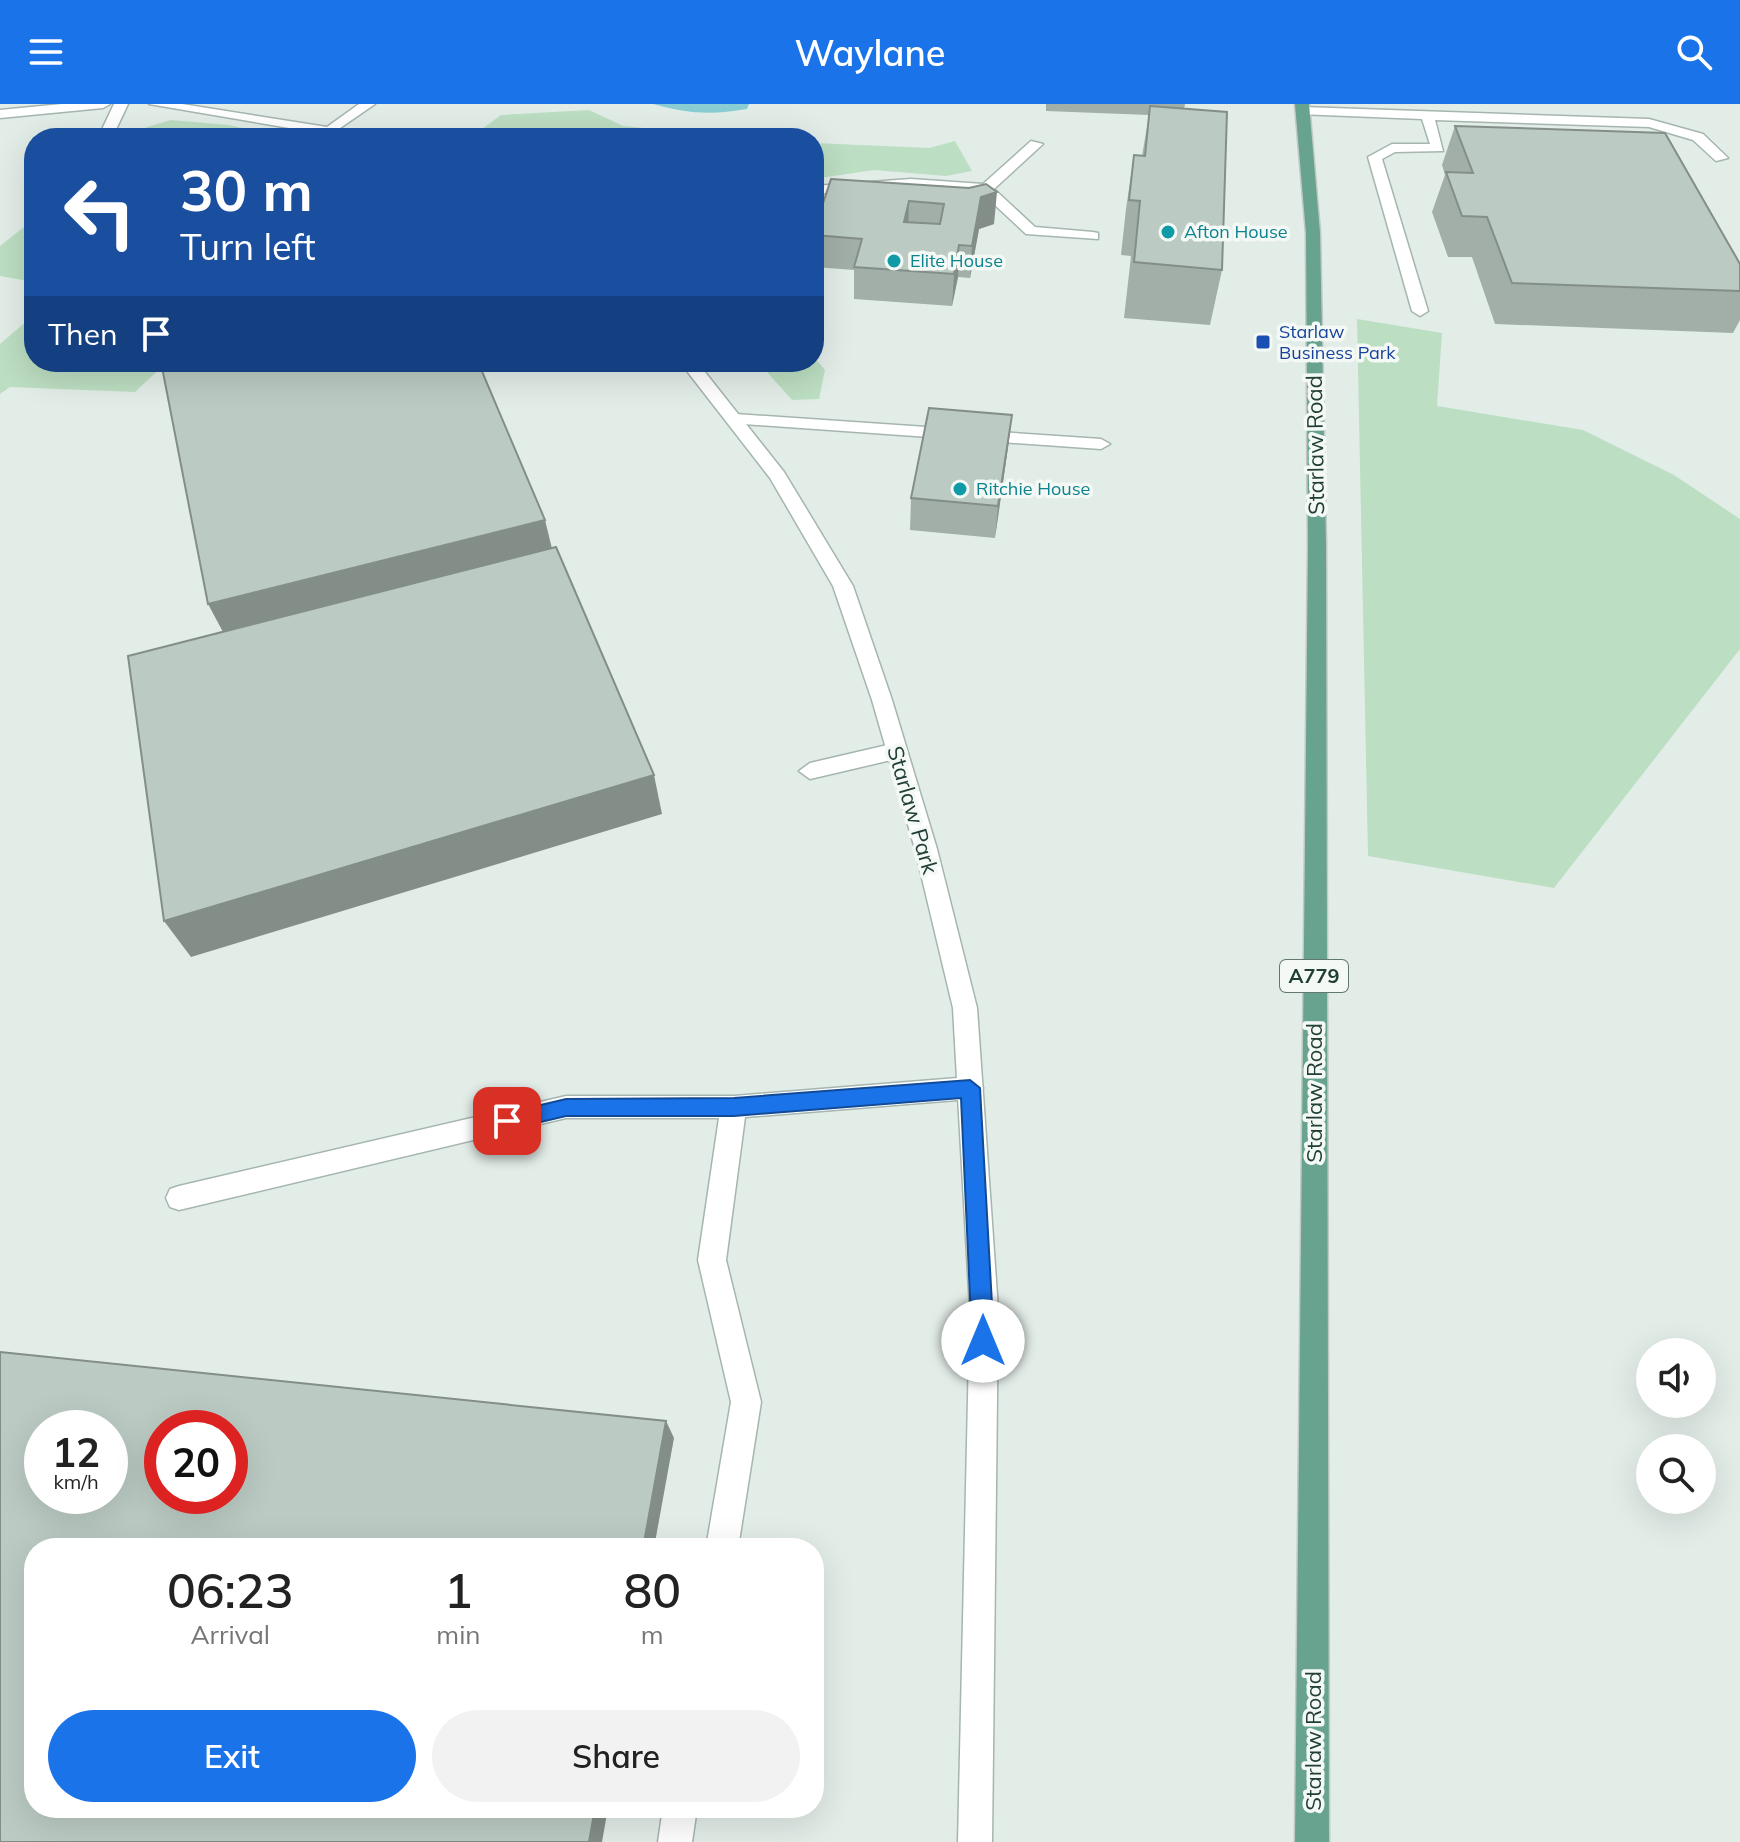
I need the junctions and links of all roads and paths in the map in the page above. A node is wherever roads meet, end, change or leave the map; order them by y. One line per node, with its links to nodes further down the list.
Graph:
1 (103, 104): 9 (street)
2 (121, 104): 12 (street)
3 (156, 104): 13 (street)
4 (368, 104): 14 (street)
5 (1342, 104): 8 (street)
6 (1545, 104): 11 (street)
7 (1302, 108): 8 (street); 33 (main road, Starlaw Road / A779)
8 (1361, 112): 10 (street)
9 (0, 114)
10 (1427, 115): 11 (street); 20 (street)
11 (1553, 120): 16 (street)
12 (110, 128)
13 (311, 128)
14 (334, 128)
15 (1036, 144): 18 (street)
16 (1721, 158)
17 (824, 189): 18 (street)
18 (986, 189): 19 (street)
19 (1093, 236)
20 (1420, 311)
21 (696, 372): 22 (street, Starlaw Park)
22 (735, 419): 23 (street); 24 (street, Starlaw Park)
23 (1101, 444)
24 (896, 751): 25 (street); 26 (street, Starlaw Park)
25 (810, 771)
26 (970, 1088): 27 (street); 32 (street, Starlaw Park)
27 (734, 1107): 28 (street); 29 (street)
28 (179, 1198)
29 (724, 1538)
30 (679, 1818): 31 (street)
31 (675, 1842)
32 (975, 1842)
33 (1312, 1842)

